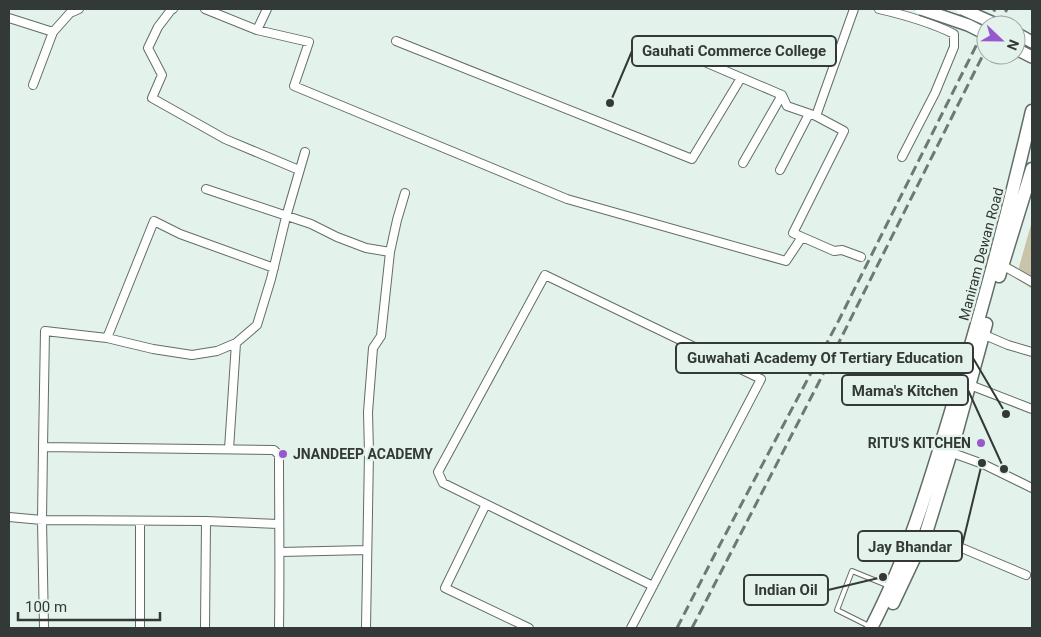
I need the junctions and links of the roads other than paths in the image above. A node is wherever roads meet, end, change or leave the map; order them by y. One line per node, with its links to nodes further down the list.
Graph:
1 (171, 9): 24 (street)
2 (205, 9): 12 (street)
3 (267, 9): 12 (street)
4 (854, 9): 20 (street)
5 (879, 9): 22 (street)
6 (922, 9): 11 (main road, bridge)
7 (962, 9): 9 (main road, bridge)
8 (74, 10): 13 (street)
9 (976, 15)
10 (9, 18): 13 (street)
11 (976, 29)
12 (257, 30): 31 (street)
13 (53, 32): 17 (street)
14 (396, 41): 16 (street)
15 (700, 60): 16 (street)
16 (741, 78): 18 (street)
17 (33, 85)
18 (782, 95): 20 (street); 23 (street)
19 (1032, 111): 26 (main road, Maniram Dewan Road)
20 (812, 115): 25 (street); 31 (street)
21 (304, 152): 24 (street)
22 (902, 157)
23 (743, 163)
24 (299, 170): 30 (street)
25 (780, 170)
26 (1017, 177): 27 (street); 37 (main road, Maniram Dewan Road)
27 (1031, 177): 34 (main road, Maniram Dewan Road)
28 (206, 189): 30 (street)
29 (405, 193): 32 (street)
30 (286, 217): 32 (street); 35 (street)
31 (802, 237): 33 (street)
32 (390, 252): 54 (street)
33 (861, 257)
34 (1002, 265): 36 (street); 37 (main road, Maniram Dewan Road)
35 (274, 268): 38 (street); 39 (street)
36 (1032, 282)
37 (980, 333): 40 (street); 41 (main road, Maniram Dewan Road); 45 (main road, Maniram Dewan Road)
38 (107, 338): 39 (street); 43 (street)
39 (236, 343): 44 (street)
40 (1032, 352)
41 (970, 385): 42 (street); 45 (main road, Maniram Dewan Road)
42 (1032, 409)
43 (43, 446): 44 (street); 49 (street)
44 (229, 449): 52 (street)
45 (946, 450): 46 (street); 53 (main road, Maniram Dewan Road); 58 (main road, Maniram Dewan Road)
46 (1032, 488)
47 (486, 504): 57 (street); 57 (street); 64 (street)
48 (9, 517): 49 (street)
49 (42, 520): 50 (street); 59 (street)
50 (140, 521): 51 (street); 60 (street)
51 (206, 521): 52 (street); 61 (street)
52 (278, 524): 55 (street)
53 (926, 533): 56 (street); 66 (main road, Maniram Dewan Road)
54 (367, 550): 55 (street); 63 (street)
55 (280, 552): 62 (street)
56 (1026, 574)
57 (653, 586): 65 (street)
58 (891, 587): 66 (main road, Maniram Dewan Road); 66 (lane)
59 (44, 628)
60 (140, 628)
61 (205, 628)
62 (279, 628)
63 (366, 628)
64 (529, 628)
65 (631, 628)
66 (874, 628)

